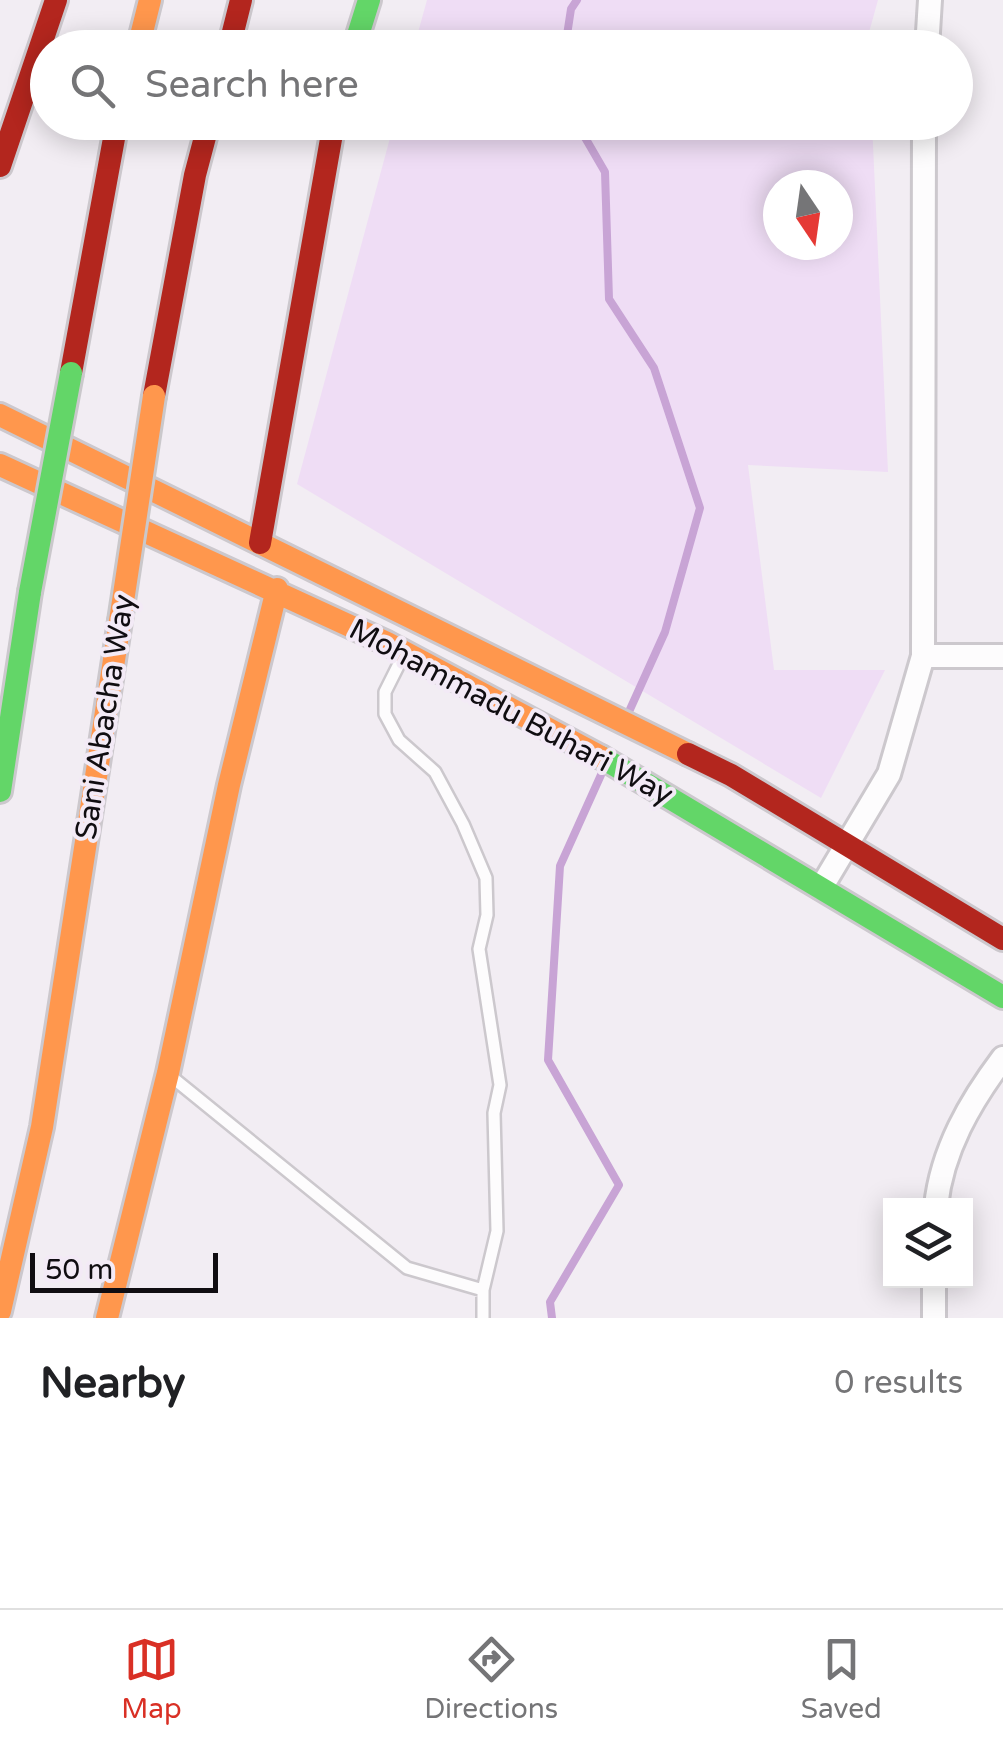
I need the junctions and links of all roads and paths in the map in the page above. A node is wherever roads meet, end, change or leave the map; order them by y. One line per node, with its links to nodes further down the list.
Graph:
1 (56, 0): 6 (main road)
2 (150, 0): 7 (main road)
3 (242, 0): 8 (main road)
4 (369, 0): 9 (main road)
5 (930, 0): 10 (street)
6 (46, 30)
7 (142, 30)
8 (234, 30)
9 (360, 30)
10 (928, 30)
11 (30, 77): 16 (main road)
12 (115, 140): 24 (main road, bridge)
13 (204, 140): 34 (main road, Sani Abacha Way, bridge)
14 (331, 140): 19 (main road)
15 (924, 140): 22 (street)
16 (0, 166)
17 (0, 414): 19 (main road, Mohammadu Buhari Way)
18 (0, 465): 20 (main road, Mohammadu Buhari Way)
19 (260, 543): 25 (main road, Mohammadu Buhari Way)
20 (277, 588): 21 (main road, Mohammadu Buhari Way); 30 (main road)
21 (405, 652): 26 (main road, Mohammadu Buhari Way); 33 (lane)
22 (923, 656): 23 (street); 25 (street)
23 (1003, 656)
24 (0, 791)
25 (847, 843): 26 (street); 27 (main road, Mohammadu Buhari Way)
26 (821, 888): 28 (main road, Mohammadu Buhari Way)
27 (1003, 939)
28 (1003, 997)
29 (1003, 1058): 31 (street)
30 (168, 1074): 33 (lane); 35 (main road)
31 (937, 1198)
32 (934, 1288): 37 (street)
33 (484, 1290): 36 (lane)
34 (0, 1311)
35 (107, 1318)
36 (483, 1318)
37 (934, 1318)

